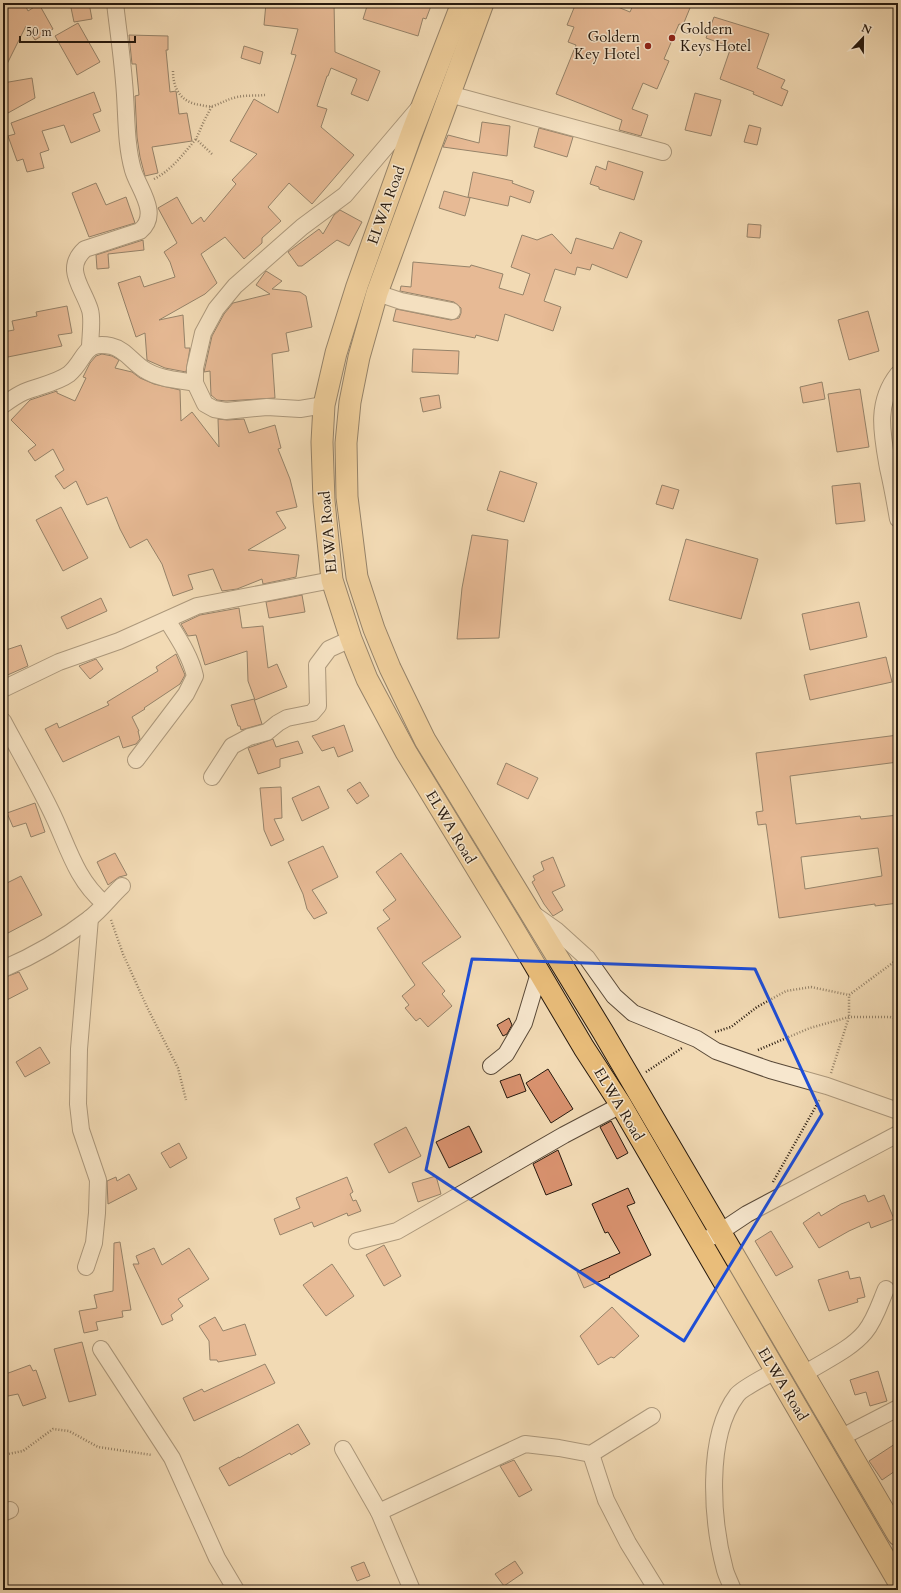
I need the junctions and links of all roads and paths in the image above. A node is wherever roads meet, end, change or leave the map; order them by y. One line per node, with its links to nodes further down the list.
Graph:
1 (115, 3): 12 (street)
2 (462, 3): 7 (main road, ELWA Road)
3 (483, 3): 5 (main road, ELWA Road)
4 (173, 71): 8 (path)
5 (450, 94): 10 (street); 13 (main road, ELWA Road)
6 (265, 95): 8 (path)
7 (423, 104): 17 (street); 19 (main road, ELWA Road)
8 (212, 106): 9 (path)
9 (196, 139): 11 (path); 12 (path)
10 (663, 152)
11 (212, 154)
12 (139, 187): 15 (street)
13 (377, 293): 14 (street); 30 (main road, ELWA Road)
14 (452, 311)
15 (90, 348): 17 (street); 18 (street)
16 (898, 374): 20 (street)
17 (195, 383): 19 (street)
18 (3, 405)
19 (324, 405): 21 (main road, ELWA Road)
20 (898, 519)
21 (332, 580): 22 (street); 23 (main road, ELWA Road)
22 (167, 620): 24 (street); 26 (street)
23 (351, 639): 27 (street); 33 (main road, ELWA Road)
24 (3, 689)
25 (3, 721): 29 (street)
26 (136, 760)
27 (212, 777)
28 (122, 886): 29 (street)
29 (104, 903): 31 (street); 40 (path)
30 (530, 911): 36 (street); 39 (main road, ELWA Road)
31 (90, 918): 32 (street); 47 (street)
32 (3, 969)
33 (539, 973): 38 (street); 41 (main road, ELWA Road)
34 (849, 995): 36 (path)
35 (898, 1019): 37 (path)
36 (697, 1039): 39 (path); 42 (street)
37 (754, 1051)
38 (490, 1066)
39 (632, 1082): 44 (main road, ELWA Road)
40 (186, 1100)
41 (620, 1105): 45 (street); 46 (main road, ELWA Road)
42 (898, 1111)
43 (898, 1134): 44 (street)
44 (720, 1232): 46 (street); 51 (main road, ELWA Road)
45 (357, 1241)
46 (700, 1243): 50 (main road, ELWA Road)
47 (86, 1267)
48 (886, 1289): 51 (street)
49 (101, 1349): 58 (street)
50 (775, 1371): 61 (main road, ELWA Road); 65 (street)
51 (804, 1374): 54 (main road, ELWA Road)
52 (898, 1408): 54 (street)
53 (652, 1416): 56 (street)
54 (840, 1438): 60 (main road, ELWA Road)
55 (344, 1449): 59 (street)
56 (591, 1454): 59 (street); 64 (street)
57 (3, 1455): 58 (path)
58 (172, 1458): 62 (street)
59 (379, 1512): 63 (street)
60 (898, 1535)
61 (898, 1581)
62 (236, 1590)
63 (412, 1590)
64 (657, 1590)
65 (733, 1590)

